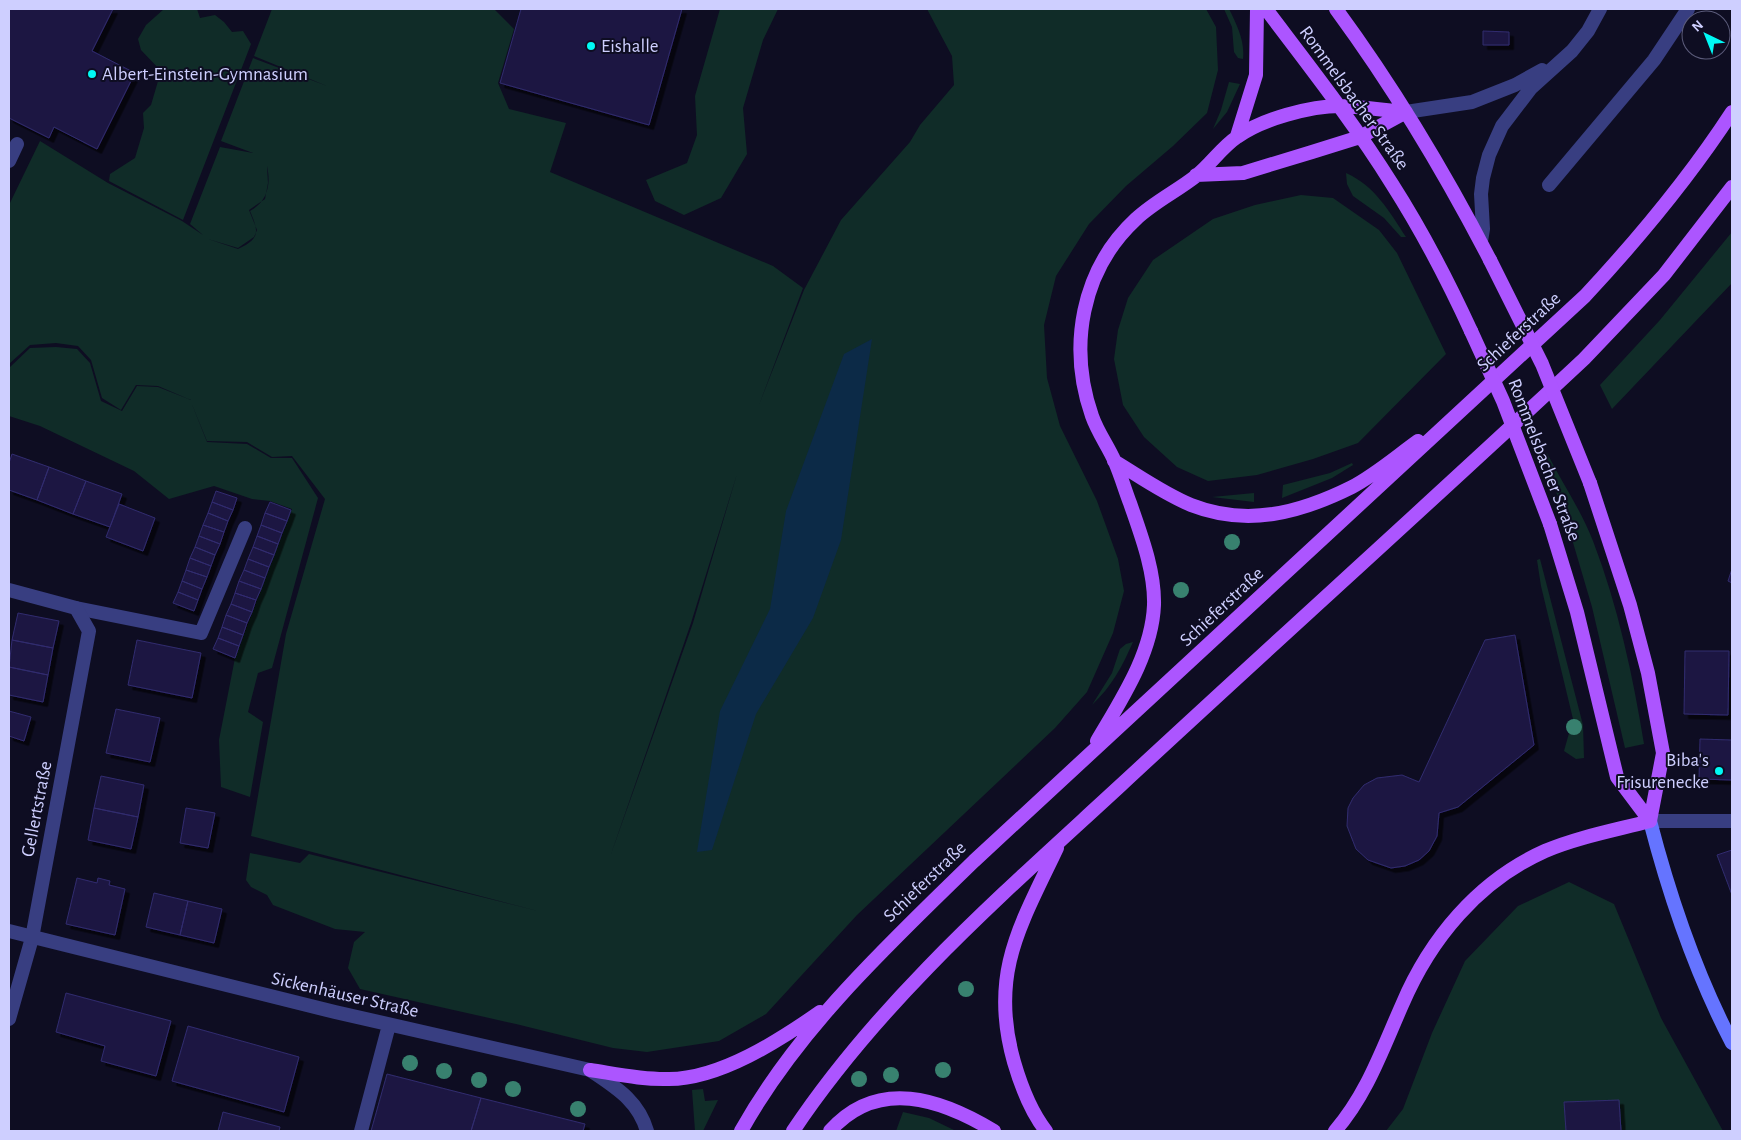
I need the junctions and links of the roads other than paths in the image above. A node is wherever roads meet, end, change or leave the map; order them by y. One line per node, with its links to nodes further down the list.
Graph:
1 (1257, 9): 10 (main road)
2 (1266, 9): 7 (main road, Rommelsbacher Straße)
3 (1336, 9): 8 (main road, Rommelsbacher Straße)
4 (1600, 9): 6 (street)
5 (1688, 9): 15 (street)
6 (1555, 64): 8 (street); 17 (street)
7 (1339, 106): 8 (main road); 10 (main road); 11 (main road, Rommelsbacher Straße)
8 (1406, 112): 11 (main road); 17 (main road, Rommelsbacher Straße)
9 (1732, 112): 18 (main road, Schieferstraße)
10 (1237, 136): 14 (main road)
11 (1360, 137): 14 (main road); 24 (main road, Rommelsbacher Straße, bridge)
12 (17, 144): 13 (street)
13 (9, 161)
14 (1196, 176): 19 (main road)
15 (1549, 185)
16 (1732, 187): 26 (main road)
17 (1481, 241): 24 (main road, Rommelsbacher Straße, bridge)
18 (1460, 412): 19 (main road); 23 (main road, Schieferstraße)
19 (1114, 461): 23 (main road)
20 (245, 528): 22 (street)
21 (9, 590): 22 (street)
22 (76, 608): 28 (street, Gellertstraße)
23 (1089, 754): 29 (main road, Schieferstraße)
24 (1650, 821): 25 (street); 32 (main road, Rommelsbacher Straße); 41 (main road)
25 (1732, 821)
26 (1062, 839): 37 (main road); 40 (main road)
27 (9, 931): 28 (street, Sickenhäuser Straße)
28 (32, 938): 30 (street, Gellertstraße); 31 (street, Sickenhäuser Straße)
29 (836, 1001): 33 (main road); 36 (main road, Schieferstraße)
30 (9, 1019)
31 (389, 1025): 33 (street, Sickenhäuser Straße); 34 (street)
32 (1732, 1043)
33 (590, 1070): 35 (street, Sickenhäuser Straße)
34 (361, 1131)
35 (647, 1131)
36 (741, 1131)
37 (793, 1131)
38 (830, 1131): 39 (main road)
39 (994, 1131)
40 (1046, 1131)
41 (1335, 1131)

